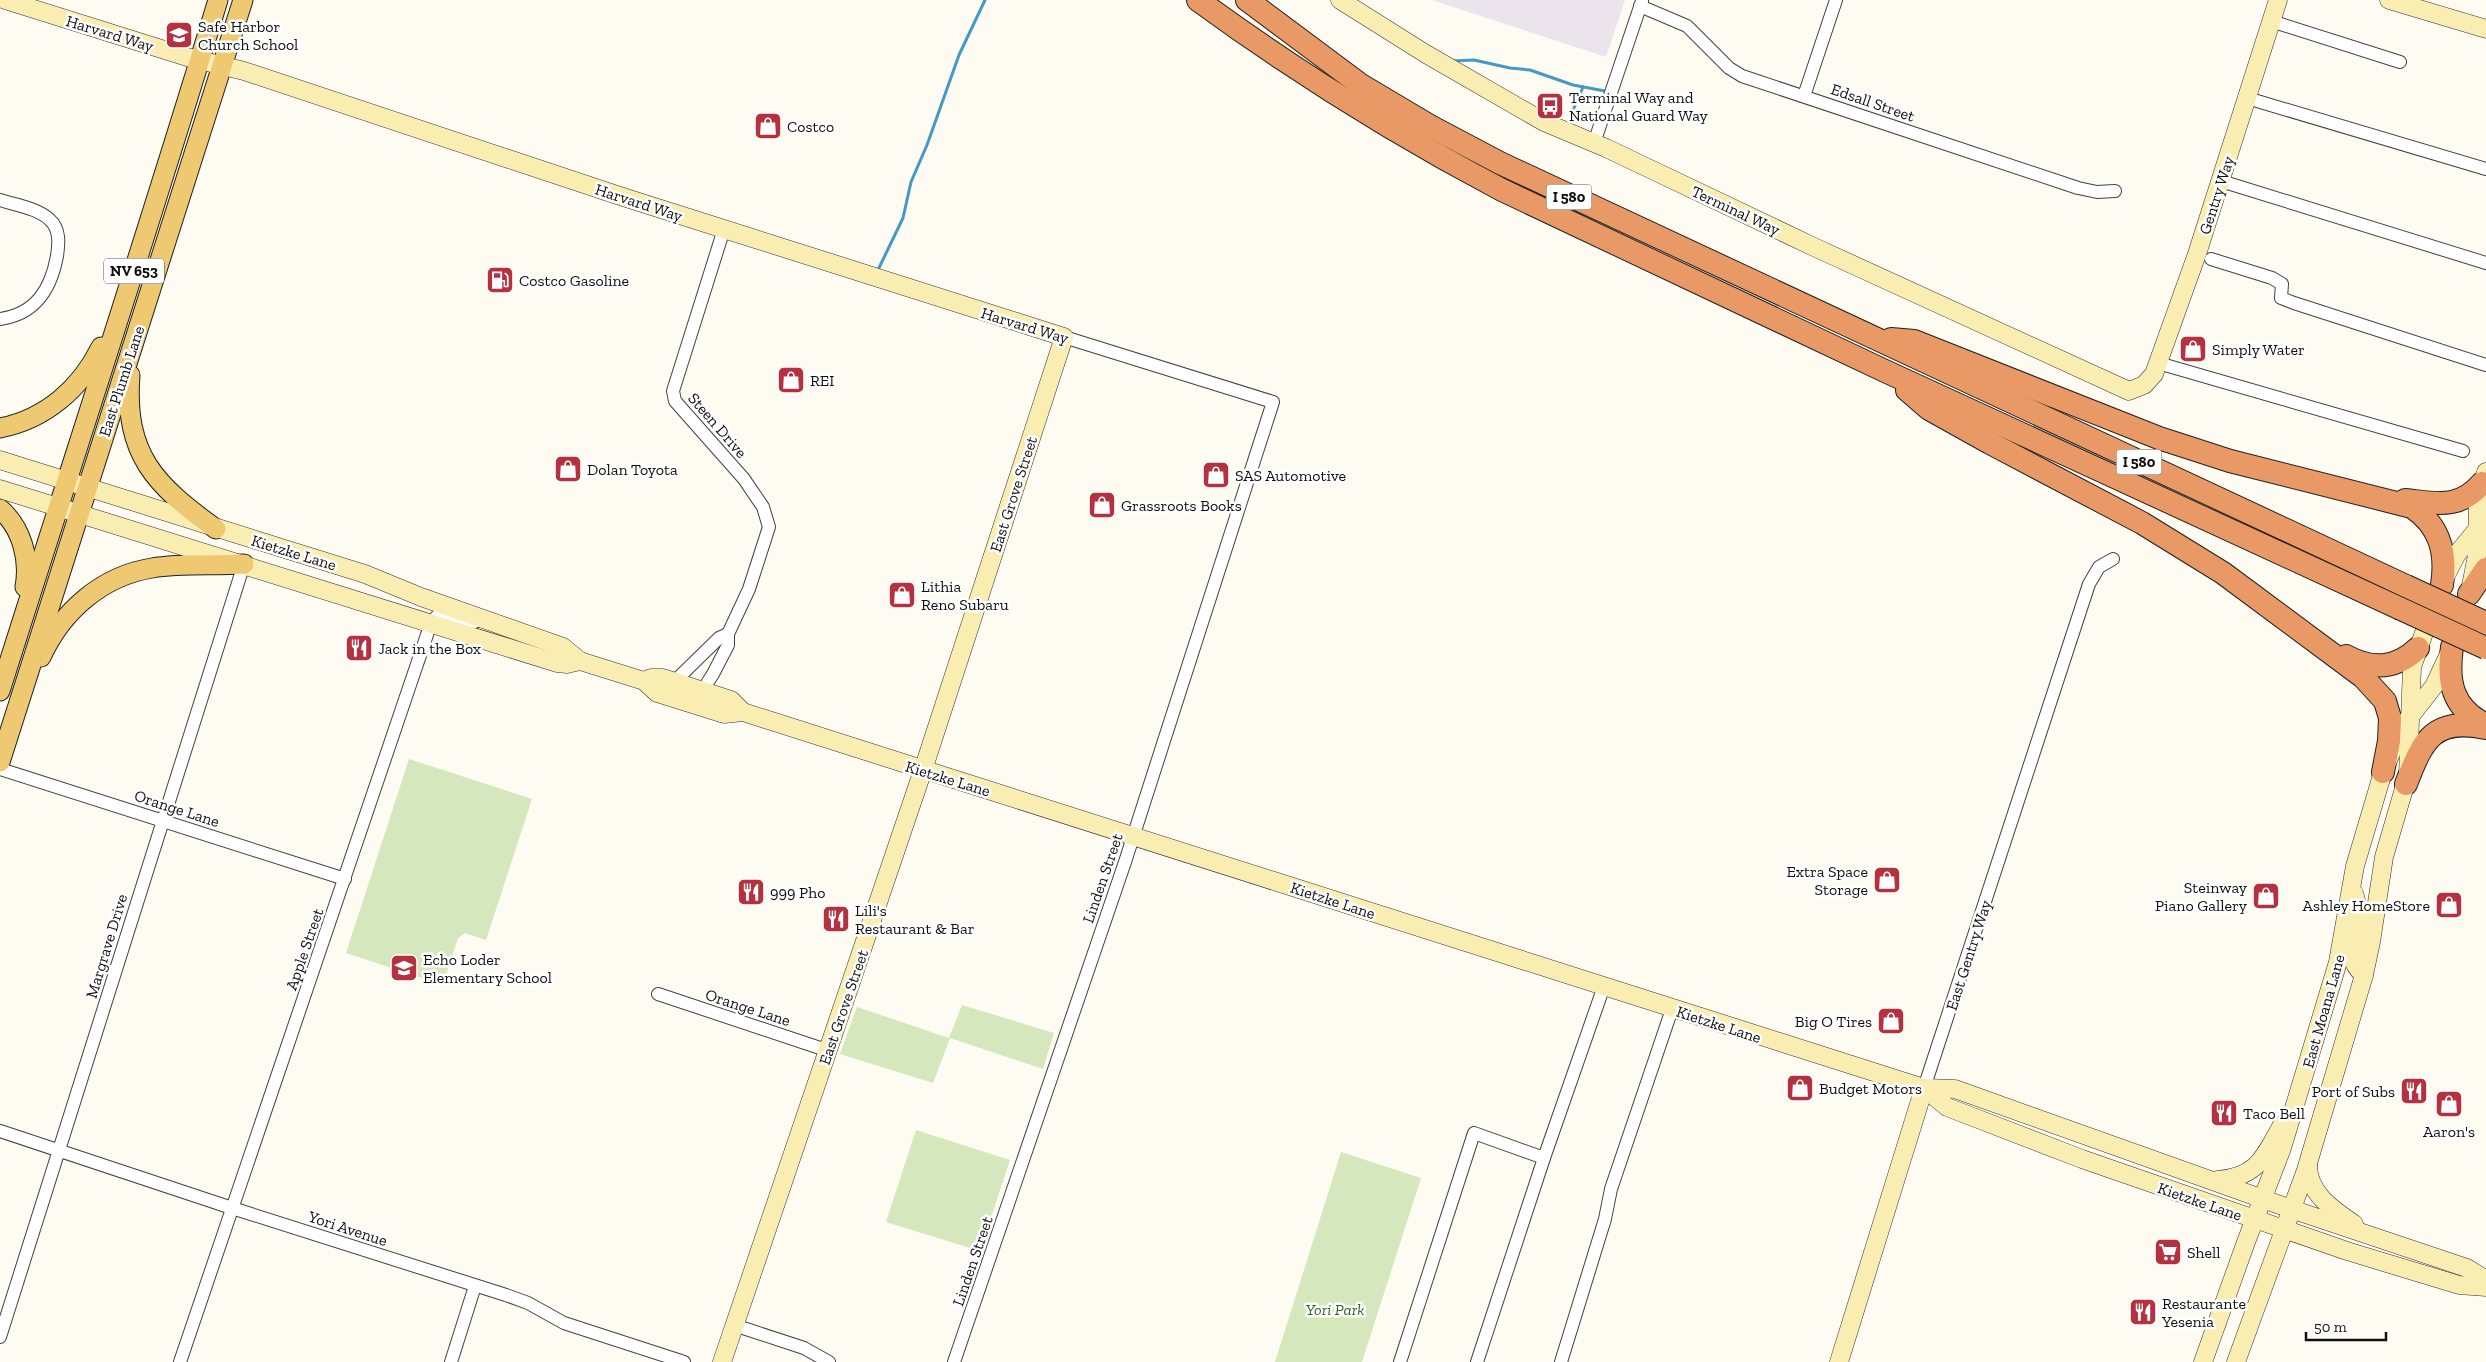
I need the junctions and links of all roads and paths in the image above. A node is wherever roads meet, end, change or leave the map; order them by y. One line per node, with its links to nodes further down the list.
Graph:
1 (5, 0): 13 (main road, Harvard Way)
2 (218, 0): 13 (main road, East Plumb Lane / NV 653)
3 (243, 0): 15 (main road, East Plumb Lane / NV 653)
4 (1198, 0): 33 (highway, I 580)
5 (1247, 0): 29 (highway, I 580)
6 (1340, 0): 18 (main road, Terminal Way)
7 (1836, 0): 16 (street)
8 (2278, 0): 11 (main road, Gentry Way)
9 (2389, 0): 12 (main road)
10 (1641, 3): 16 (street, Edsall Street); 18 (street)
11 (2271, 21): 14 (street); 17 (main road, Gentry Way)
12 (2486, 29)
13 (200, 60): 15 (main road, Harvard Way); 24 (main road, East Plumb Lane / NV 653)
14 (2400, 62)
15 (222, 66): 23 (main road, Harvard Way); 30 (main road, East Plumb Lane / NV 653)
16 (1804, 96): 21 (street, Edsall Street)
17 (2247, 98): 19 (street); 20 (main road, Gentry Way)
18 (1594, 143): 34 (main road, Terminal Way)
19 (2486, 169)
20 (2221, 181): 26 (street); 31 (main road, Gentry Way)
21 (2115, 191)
22 (0, 200): 27 (street)
23 (724, 229): 28 (main road, Harvard Way); 57 (street, Steen Drive)
24 (142, 249): 36 (main road); 40 (main road, East Plumb Lane / NV 653)
25 (2211, 258): 32 (street)
26 (2486, 263)
27 (0, 319)
28 (1064, 337): 35 (street, Harvard Way); 73 (main road, East Grove Street)
29 (1872, 338): 43 (highway); 54 (highway, I 580, bridge)
30 (134, 342): 41 (main road, East Plumb Lane / NV 653); 48 (main road)
31 (2158, 363): 34 (main road, Gentry Way); 37 (street)
32 (2486, 365)
33 (1885, 372): 58 (highway); 61 (highway, I 580, bridge)
34 (2144, 386)
35 (1274, 402): 77 (street, Linden Street)
36 (0, 428)
37 (2463, 451)
38 (0, 460): 40 (main road, Kietzke Lane)
39 (2484, 477): 43 (highway); 47 (main road, East Moana Lane)
40 (66, 481): 41 (main road, Kietzke Lane); 44 (main road, East Plumb Lane / NV 653)
41 (86, 488): 46 (main road, East Plumb Lane / NV 653); 48 (main road, Kietzke Lane)
42 (0, 489): 44 (main road, Kietzke Lane)
43 (2387, 499): 52 (highway)
44 (57, 507): 46 (main road, Kietzke Lane); 62 (main road, East Plumb Lane)
45 (0, 509): 62 (main road)
46 (78, 513): 50 (main road, Kietzke Lane); 69 (main road, East Plumb Lane)
47 (2482, 523): 52 (main road, East Moana Lane); 53 (main road, East Moana Lane)
48 (216, 528): 56 (main road, Kietzke Lane)
49 (2113, 558): 85 (street, East Gentry Way)
50 (244, 564): 55 (main road, Kietzke Lane); 69 (main road); 76 (street, Margrave Drive)
51 (2486, 569): 53 (highway)
52 (2442, 585): 60 (main road, East Moana Lane)
53 (2469, 594): 59 (main road, East Moana Lane)
54 (2486, 623)
55 (431, 624): 56 (street); 63 (main road, Kietzke Lane); 78 (street, Apple Street)
56 (508, 628): 63 (main road, Kietzke Lane)
57 (728, 634): 64 (street, Steen Drive); 66 (street, Steen Drive)
58 (2308, 636): 60 (highway); 74 (highway)
59 (2452, 647): 68 (main road, East Moana Lane); 70 (highway)
60 (2418, 648): 68 (main road, East Moana Lane)
61 (2486, 648)
62 (10, 658): 65 (main road, East Plumb Lane)
63 (580, 661): 64 (main road, Kietzke Lane)
64 (671, 689): 66 (main road, Kietzke Lane); 67 (main road, Kietzke Lane)
65 (0, 691)
66 (702, 691): 67 (main road, Kietzke Lane)
67 (743, 712): 73 (main road, Kietzke Lane)
68 (2410, 715): 74 (main road, East Moana Lane); 75 (main road, East Moana Lane)
69 (13, 720): 71 (main road, East Plumb Lane)
70 (2486, 726): 75 (highway)
71 (0, 762)
72 (0, 769): 76 (street, Orange Lane)
73 (923, 770): 77 (main road, Kietzke Lane); 84 (main road, East Grove Street)
74 (2383, 772): 79 (main road, East Moana Lane)
75 (2406, 784): 80 (main road, East Moana Lane)
76 (162, 821): 78 (street, Orange Lane); 88 (street, Margrave Drive)
77 (1134, 836): 81 (main road, Kietzke Lane); 108 (street, Linden Street)
78 (345, 879): 93 (street, Apple Street)
79 (2352, 883): 80 (main road); 86 (main road, East Moana Lane)
80 (2364, 975): 90 (main road, East Moana Lane)
81 (1604, 986): 83 (main road, Kietzke Lane); 89 (street)
82 (658, 994): 84 (street, Orange Lane)
83 (1672, 1009): 85 (main road, Kietzke Lane); 111 (street)
84 (829, 1051): 101 (main road, East Grove Street)
85 (1924, 1088): 91 (main road, Kietzke Lane); 95 (main road, Kietzke Lane); 112 (main road, East Gentry Way)
86 (2297, 1100): 91 (main road); 92 (main road, East Moana Lane)
87 (0, 1131): 88 (street, Yori Avenue)
88 (59, 1149): 93 (street, Yori Avenue); 102 (street, Margrave Drive)
89 (1544, 1158): 109 (street); 110 (street)
90 (2308, 1165): 94 (main road, East Moana Lane); 97 (main road)
91 (2214, 1181): 92 (main road, Kietzke Lane)
92 (2263, 1198): 94 (main road, Kietzke Lane); 95 (main road, East Moana Lane)
93 (232, 1208): 99 (street, Yori Avenue); 103 (street, Apple Street)
94 (2291, 1209): 96 (main road, East Moana Lane); 97 (main road, Kietzke Lane)
95 (2254, 1220): 96 (main road, Kietzke Lane); 113 (main road, East Moana Lane)
96 (2283, 1230): 100 (main road, Kietzke Lane); 114 (main road, East Moana Lane)
97 (2373, 1236): 98 (main road, Kietzke Lane)
98 (2486, 1280)
99 (475, 1286): 104 (street); 105 (street, Yori Avenue)
100 (2486, 1287)
101 (734, 1325): 106 (main road, East Grove Street); 107 (street)
102 (0, 1337)
103 (180, 1362)
104 (451, 1362)
105 (684, 1362)
106 (722, 1362)
107 (829, 1362)
108 (954, 1362)
109 (1400, 1362)
110 (1477, 1362)
111 (1561, 1362)
112 (1839, 1362)
113 (2203, 1362)
114 (2236, 1362)

